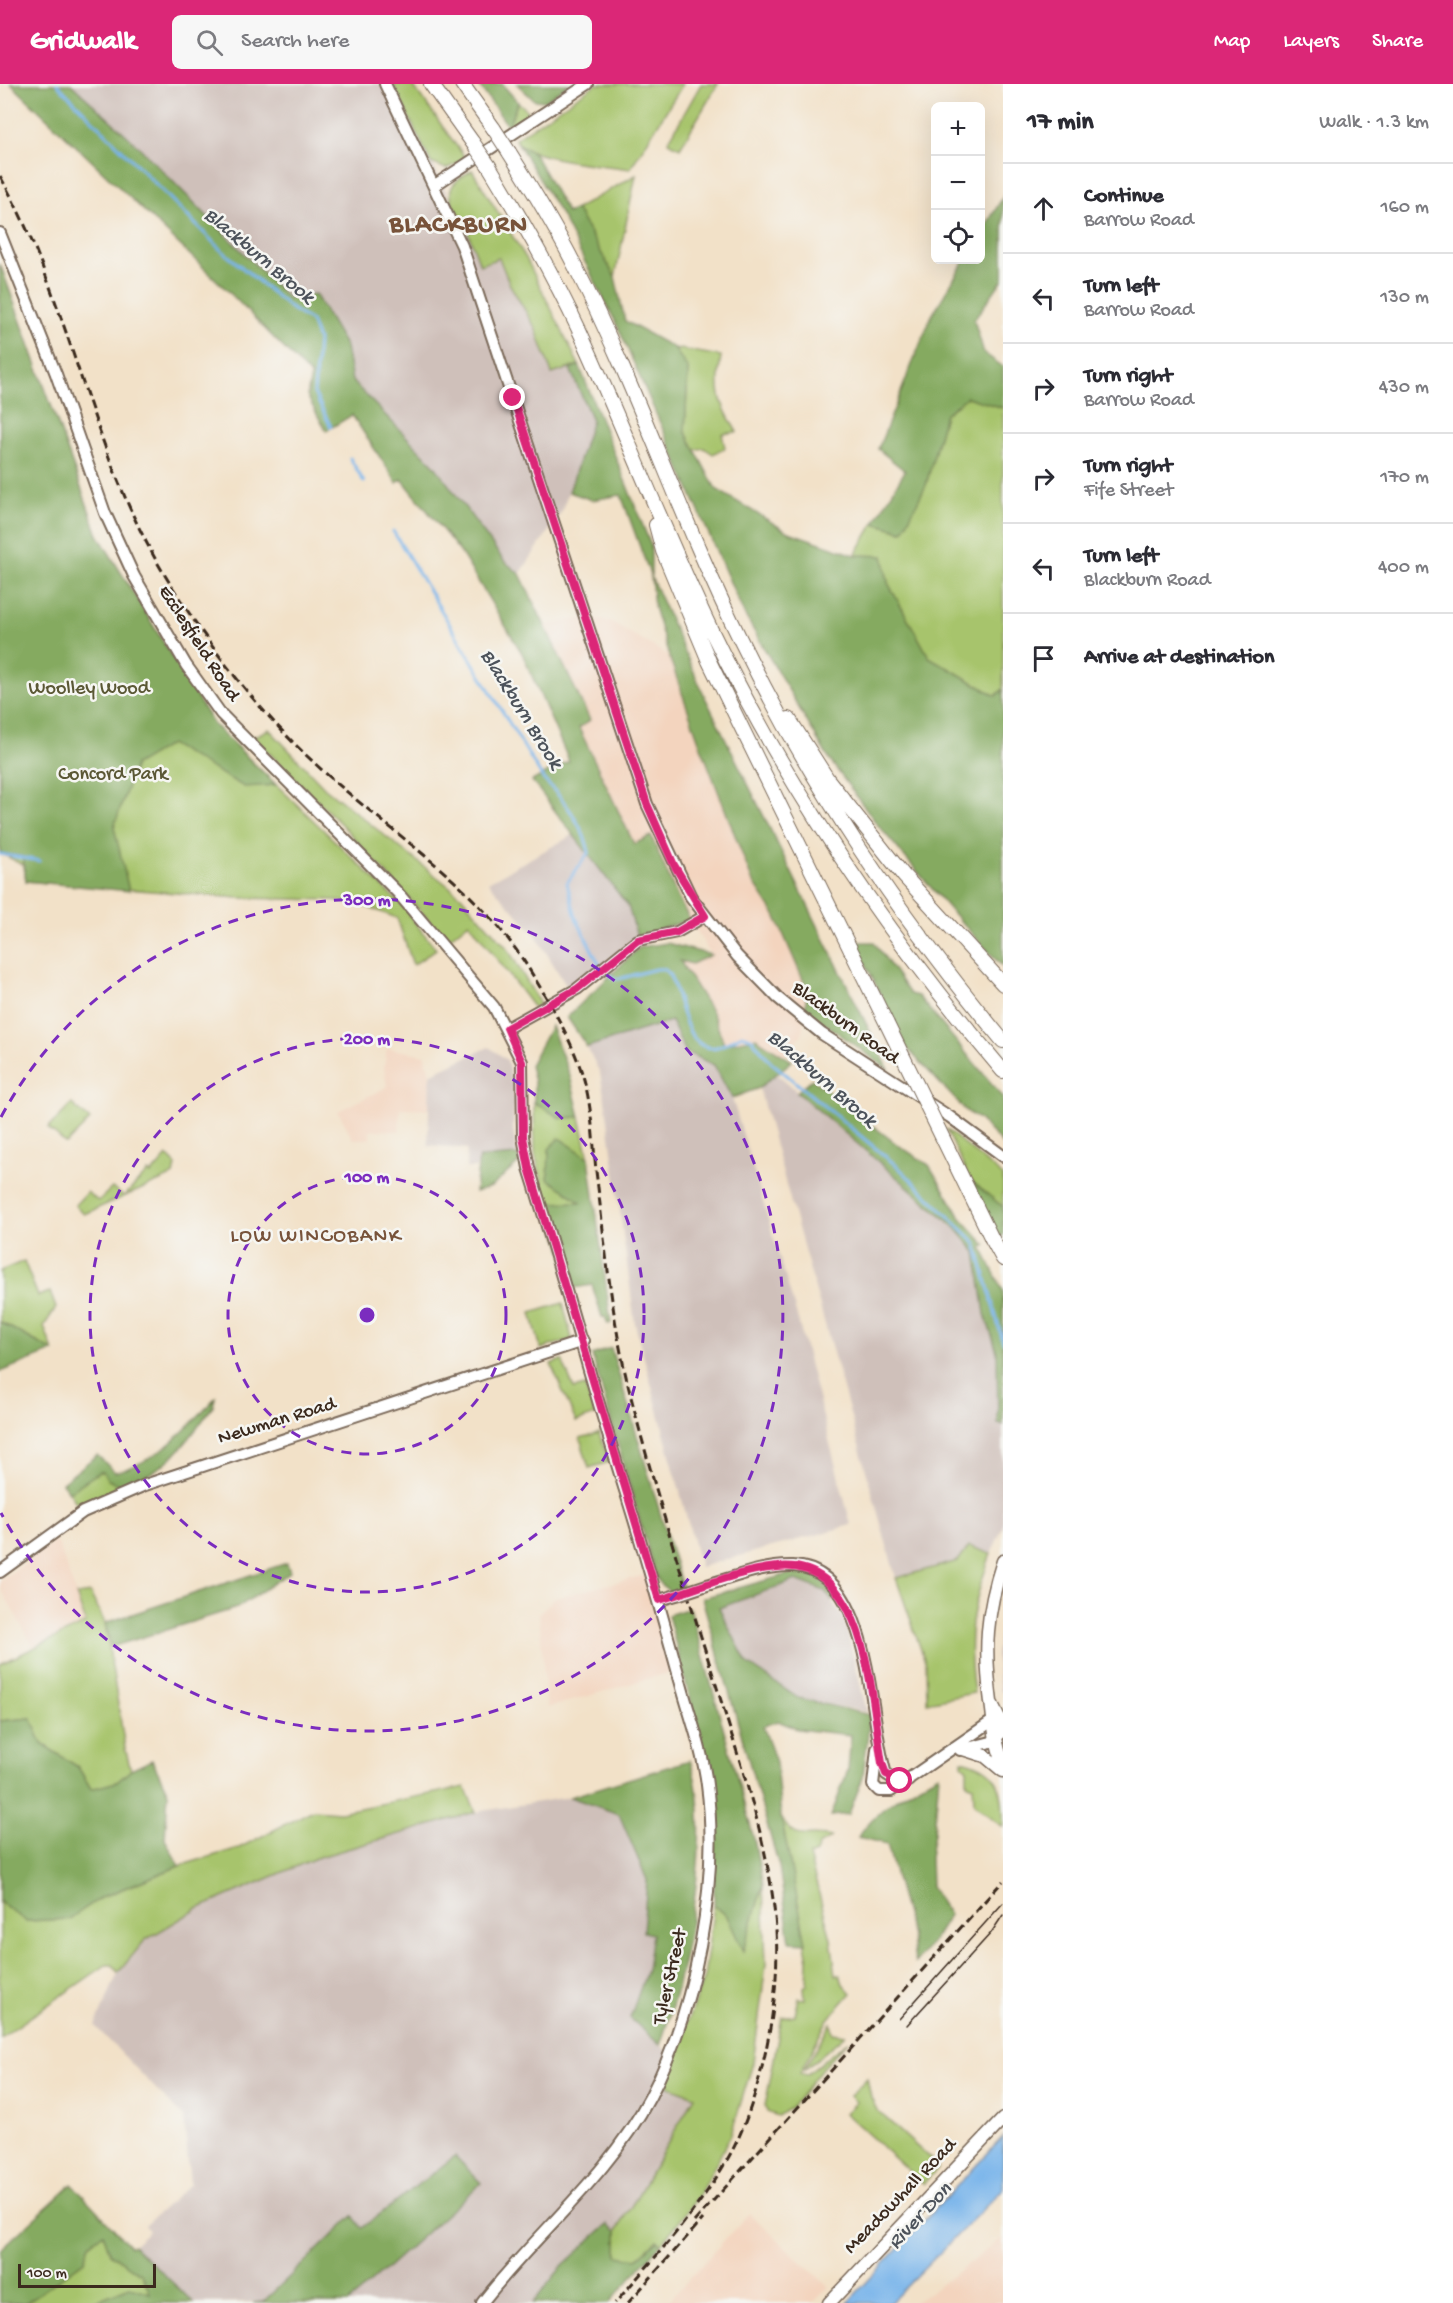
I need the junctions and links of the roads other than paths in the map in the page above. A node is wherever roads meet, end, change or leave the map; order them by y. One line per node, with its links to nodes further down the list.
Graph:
1 (385, 84): 5 (street, Blackburn Road)
2 (431, 84): 7 (highway, bridge)
3 (462, 84): 8 (highway, bridge)
4 (588, 84): 5 (street)
5 (435, 185): 9 (street, Blackburn Road)
6 (0, 233): 11 (street, Ecclesfield Road)
7 (646, 488): 13 (highway); 15 (highway, bridge)
8 (739, 638): 10 (highway); 12 (highway)
9 (705, 916): 11 (street); 14 (street, Blackburn Road)
10 (1003, 984)
11 (507, 1028): 16 (street, Ecclesfield Road)
12 (1003, 1041)
13 (1003, 1071)
14 (1003, 1156)
15 (1003, 1259)
16 (583, 1341): 18 (street, Newman Road); 19 (street, Tyler Street)
17 (1003, 1561): 20 (main road)
18 (0, 1572)
19 (659, 1600): 22 (street, bridge); 29 (street, Tyler Street)
20 (998, 1721): 21 (main road); 24 (street)
21 (999, 1736): 23 (street); 25 (main road)
22 (878, 1742): 27 (street); 27 (street)
23 (963, 1749): 24 (street); 26 (main road)
24 (946, 1755): 27 (street)
25 (1003, 1761)
26 (1003, 1771)
27 (908, 1781)
28 (1003, 2119): 30 (main road, Meadowhall Road)
29 (482, 2303)
30 (829, 2303)

